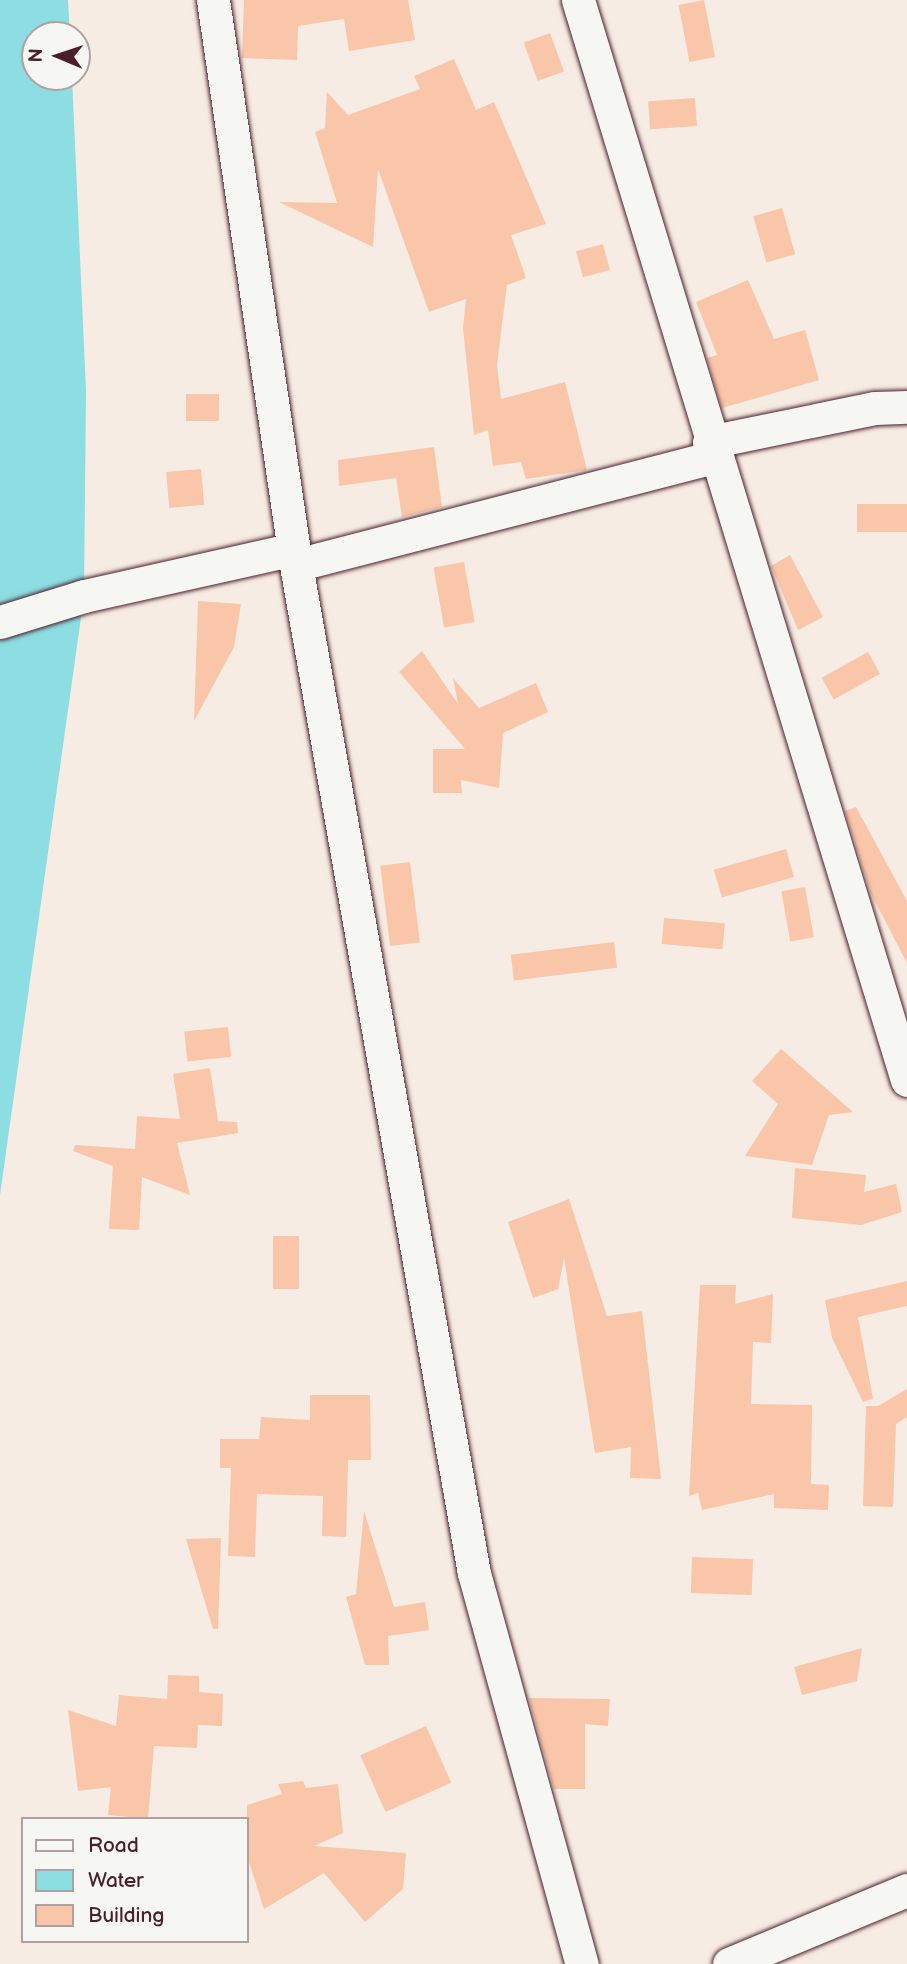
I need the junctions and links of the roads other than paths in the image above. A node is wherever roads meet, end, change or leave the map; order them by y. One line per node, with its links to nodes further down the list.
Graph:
1 (213, 0): 5 (street)
2 (578, 0): 4 (street)
3 (907, 407): 4 (street)
4 (712, 450): 5 (street); 7 (street)
5 (295, 557): 6 (street); 9 (street)
6 (0, 622)
7 (907, 1080)
8 (907, 1890): 10 (street)
9 (582, 1964)
10 (729, 1964)

